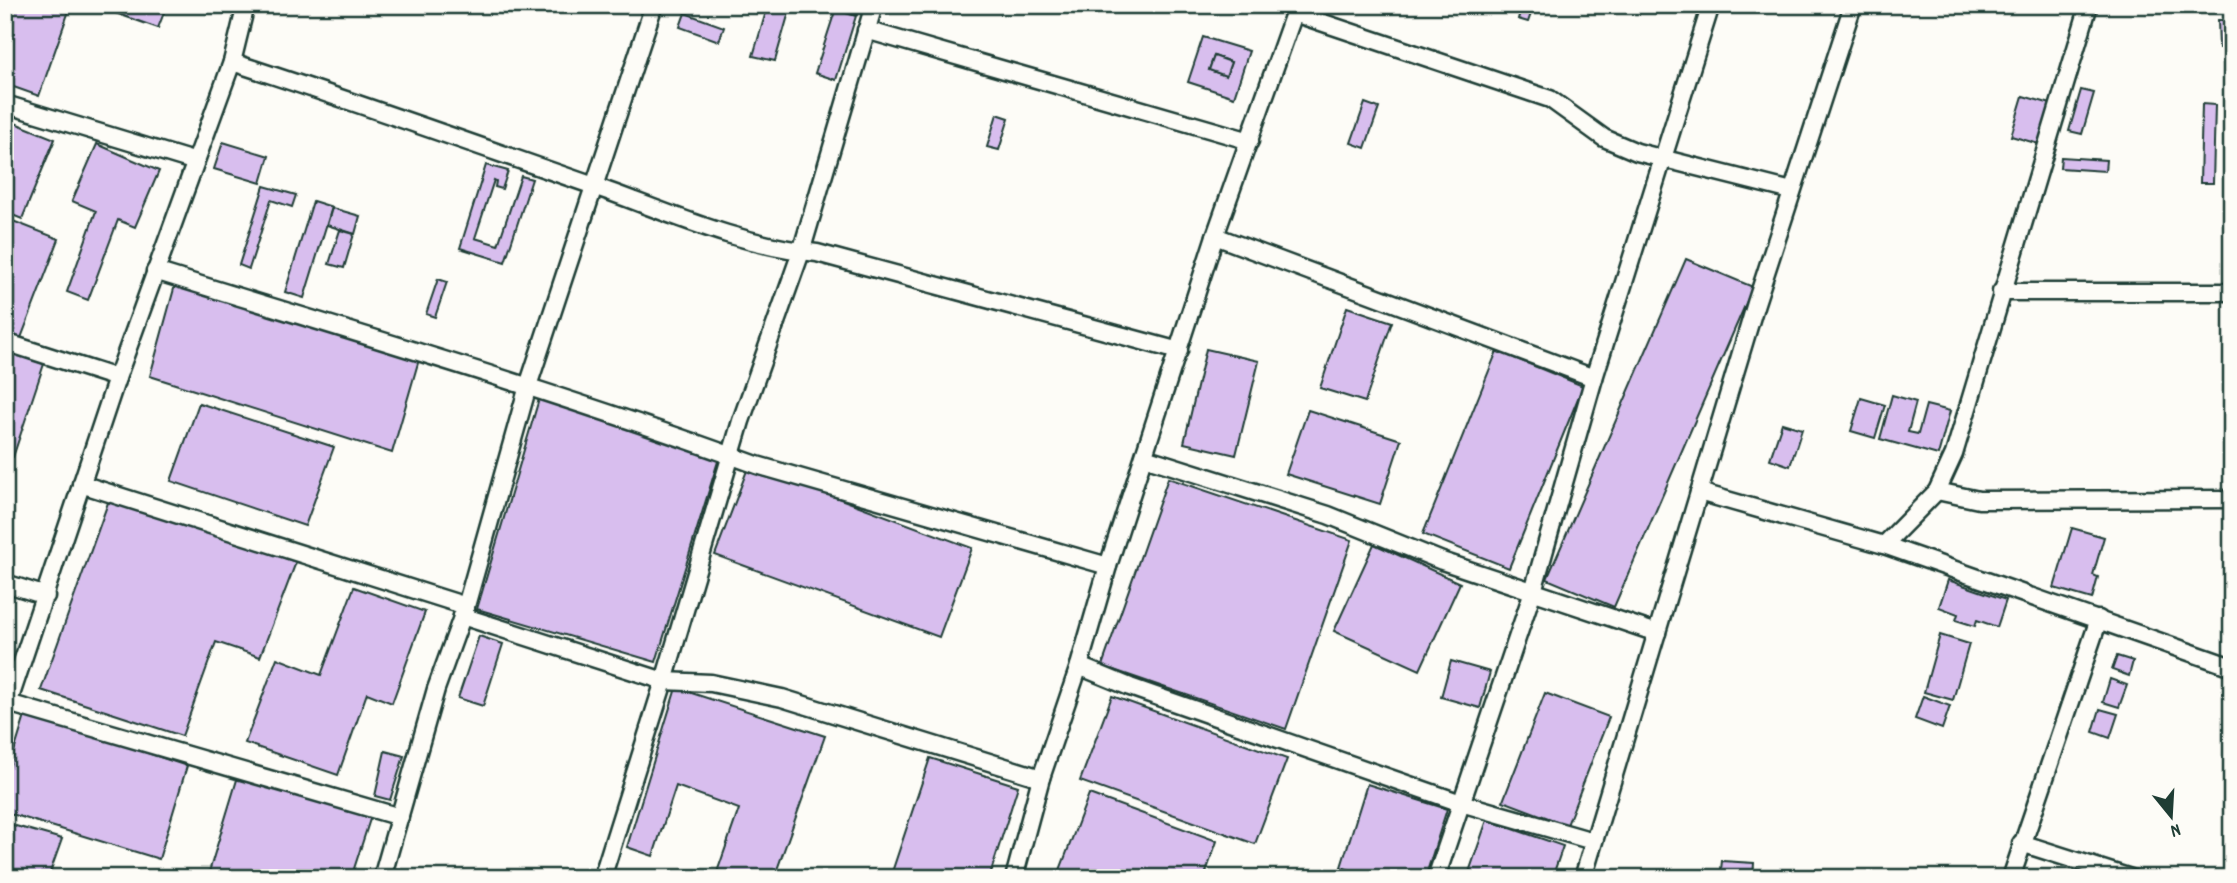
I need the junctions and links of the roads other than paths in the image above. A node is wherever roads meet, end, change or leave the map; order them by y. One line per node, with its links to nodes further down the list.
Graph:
1 (246, 5): 9 (street)
2 (654, 5): 14 (street)
3 (874, 5): 8 (street)
4 (1712, 5): 12 (street)
5 (1853, 5): 15 (street)
6 (2089, 5): 19 (street)
7 (1295, 9): 11 (street); 12 (street)
8 (866, 30): 11 (street); 17 (street)
9 (232, 62): 13 (street); 14 (street)
10 (5, 104): 13 (street)
11 (1250, 141): 16 (street)
12 (1666, 157): 15 (street); 24 (street)
13 (193, 161): 18 (street)
14 (596, 187): 17 (street); 25 (street)
15 (1792, 191): 30 (street)
16 (1215, 236): 22 (street); 24 (street)
17 (801, 252): 22 (street); 26 (street)
18 (155, 271): 23 (street); 25 (street)
19 (2001, 292): 20 (street); 29 (street)
20 (2232, 292)
21 (5, 342): 23 (street)
22 (1179, 351): 27 (street)
23 (117, 378): 28 (street)
24 (1594, 378): 35 (street)
25 (528, 386): 26 (street); 37 (street)
26 (731, 454): 33 (street); 42 (street)
27 (1144, 457): 33 (street); 35 (street)
28 (81, 484): 36 (street); 37 (street)
29 (1937, 491): 31 (street); 32 (street)
30 (1699, 492): 32 (street); 39 (street)
31 (2232, 499)
32 (1884, 545): 38 (street)
33 (1108, 566): 40 (street)
34 (5, 583): 36 (street)
35 (1533, 591): 39 (street); 45 (street)
36 (46, 596): 43 (street)
37 (464, 611): 42 (street); 46 (street)
38 (2099, 619): 41 (street); 48 (street)
39 (1657, 633): 47 (street)
40 (1079, 666): 44 (street); 45 (street)
41 (2232, 667)
42 (664, 681): 44 (street); 50 (street)
43 (7, 708): 46 (street)
44 (1041, 778): 51 (street)
45 (1461, 803): 47 (street); 52 (street)
46 (400, 817): 49 (street)
47 (1593, 841): 53 (street)
48 (2021, 843): 54 (street); 55 (street)
49 (382, 878)
50 (602, 878)
51 (1014, 878)
52 (1436, 878)
53 (1583, 878)
54 (2011, 878)
55 (2131, 878)

